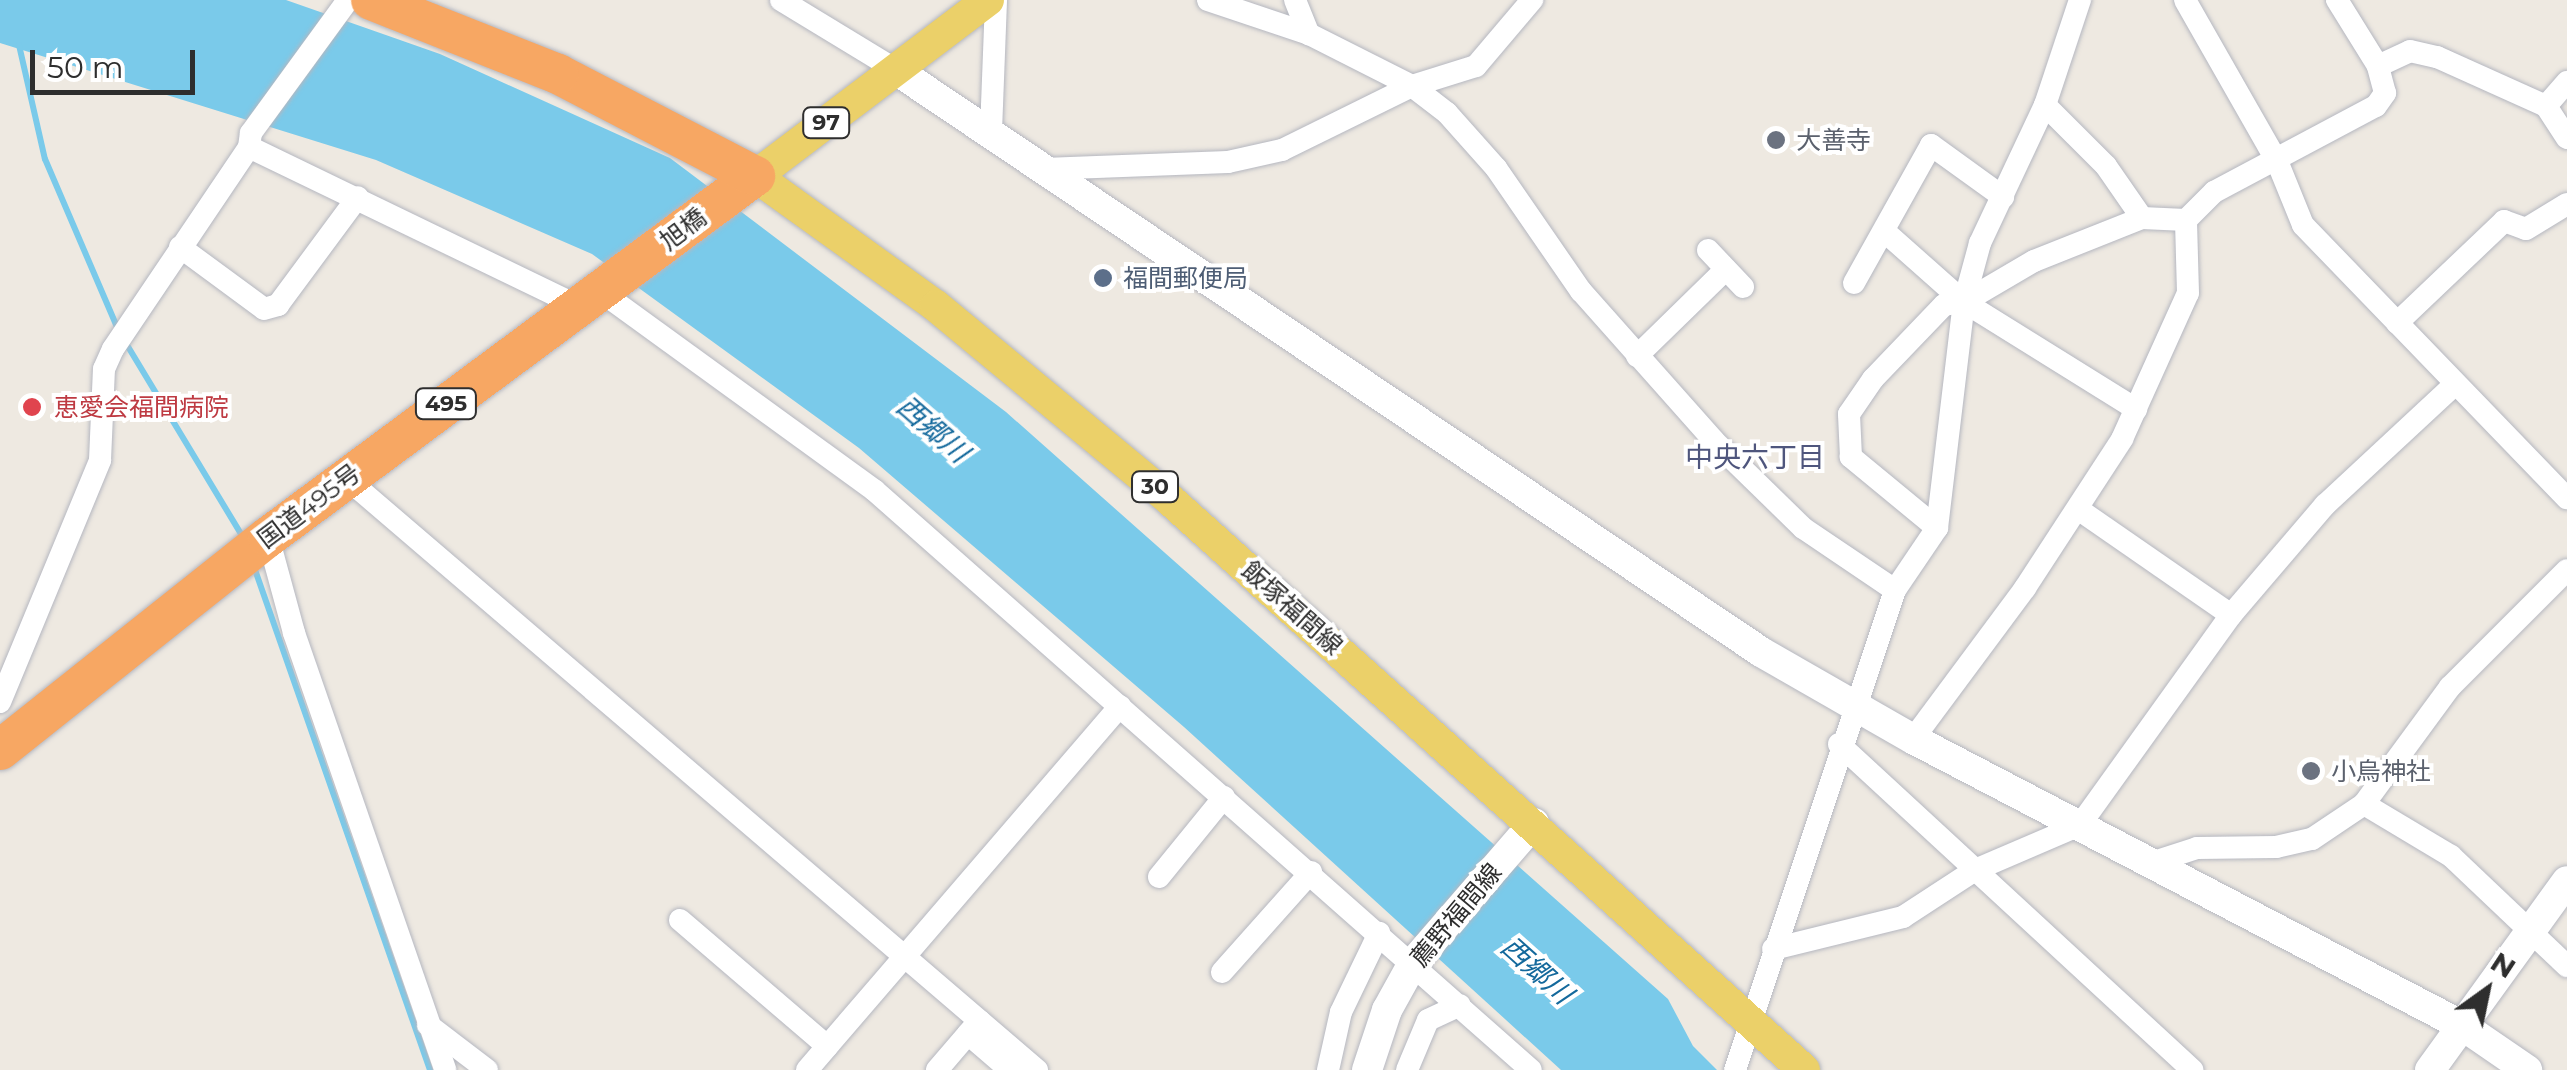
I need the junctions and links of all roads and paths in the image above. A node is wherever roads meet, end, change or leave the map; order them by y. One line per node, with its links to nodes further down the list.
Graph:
1 (781, 0): 13 (street)
2 (988, 0): 13 (main road, 97)
3 (996, 0): 18 (street)
4 (1208, 0): 11 (street)
5 (1294, 0): 11 (street)
6 (1532, 0): 15 (street)
7 (2080, 0): 16 (street)
8 (2185, 0): 21 (street)
9 (2336, 0): 12 (street)
10 (352, 3): 20 (street); 23 (highway)
11 (1309, 34): 15 (street)
12 (2378, 66): 17 (street); 21 (street)
13 (896, 70): 18 (street); 23 (main road, 97)
14 (2567, 82): 17 (street)
15 (1412, 86): 22 (street); 38 (street)
16 (2045, 105): 25 (street); 27 (street)
17 (2546, 106): 19 (street)
18 (990, 130): 22 (street)
19 (2567, 138)
20 (250, 140): 24 (street); 30 (street)
21 (2277, 161): 28 (street); 37 (street)
22 (1044, 169): 50 (street)
23 (748, 181): 35 (highway, 旭橋 / 495); 57 (main road, 飯塚福間線 / 30)
24 (358, 197): 30 (street); 35 (street)
25 (2003, 197): 29 (street); 36 (street)
26 (2567, 204): 37 (street)
27 (2142, 218): 28 (street); 36 (street)
28 (2186, 220): 40 (street)
29 (1884, 232): 33 (street); 36 (street)
30 (180, 247): 51 (street)
31 (1708, 250): 32 (street)
32 (1726, 269): 34 (street); 38 (street)
33 (1854, 283)
34 (1744, 287)
35 (602, 290): 41 (highway, 国道495号 / 495); 49 (street)
36 (1964, 302): 40 (street); 44 (street); 44 (street)
37 (2397, 324): 39 (street)
38 (1637, 356): 47 (street)
39 (2456, 384): 42 (street); 48 (street)
40 (2136, 409): 43 (street)
41 (346, 478): 45 (highway, 国道495号 / 495); 68 (street)
42 (2567, 498)
43 (2078, 509): 48 (street); 52 (street)
44 (1938, 528): 47 (street)
45 (268, 537): 51 (highway, 国道495号 / 495); 73 (street)
46 (2567, 570): 55 (street)
47 (1896, 590): 50 (street)
48 (2230, 615): 56 (street)
49 (1120, 706): 54 (street); 68 (street)
50 (1854, 708): 52 (street); 53 (street)
51 (3, 725)
52 (1913, 740): 56 (street)
53 (1840, 744): 59 (street); 66 (street)
54 (1224, 797): 60 (street); 61 (street)
55 (2364, 804): 58 (street); 64 (street)
56 (2080, 825): 58 (street); 59 (street)
57 (1526, 833): 67 (street, 薦野福間線); 72 (main road, 飯塚福間線 / 30)
58 (2152, 863): 74 (street)
59 (1975, 870): 66 (street); 88 (street)
60 (1310, 872): 65 (street); 70 (street)
61 (1159, 877)
62 (2567, 881): 64 (street)
63 (680, 920): 76 (street)
64 (2533, 928): 69 (street); 74 (street)
65 (1380, 933): 67 (street); 82 (street)
66 (1773, 948): 72 (street)
67 (1419, 955): 71 (street); 83 (street, 薦野福間線)
68 (904, 958): 75 (street); 76 (street)
69 (2567, 966)
70 (1222, 972)
71 (1460, 1006): 84 (street); 85 (street)
72 (1751, 1021): 86 (street); 87 (main road, 飯塚福間線 / 30)
73 (428, 1025): 77 (street); 78 (street)
74 (2463, 1026): 89 (street); 90 (street)
75 (973, 1027): 79 (street); 80 (street); 81 (street)
76 (822, 1060)
77 (445, 1070)
78 (486, 1070)
79 (936, 1070)
80 (1010, 1070)
81 (1036, 1070)
82 (1328, 1070)
83 (1367, 1070)
84 (1408, 1070)
85 (1531, 1070)
86 (1735, 1070)
87 (1804, 1070)
88 (2192, 1070)
89 (2430, 1070)
90 (2527, 1070)

